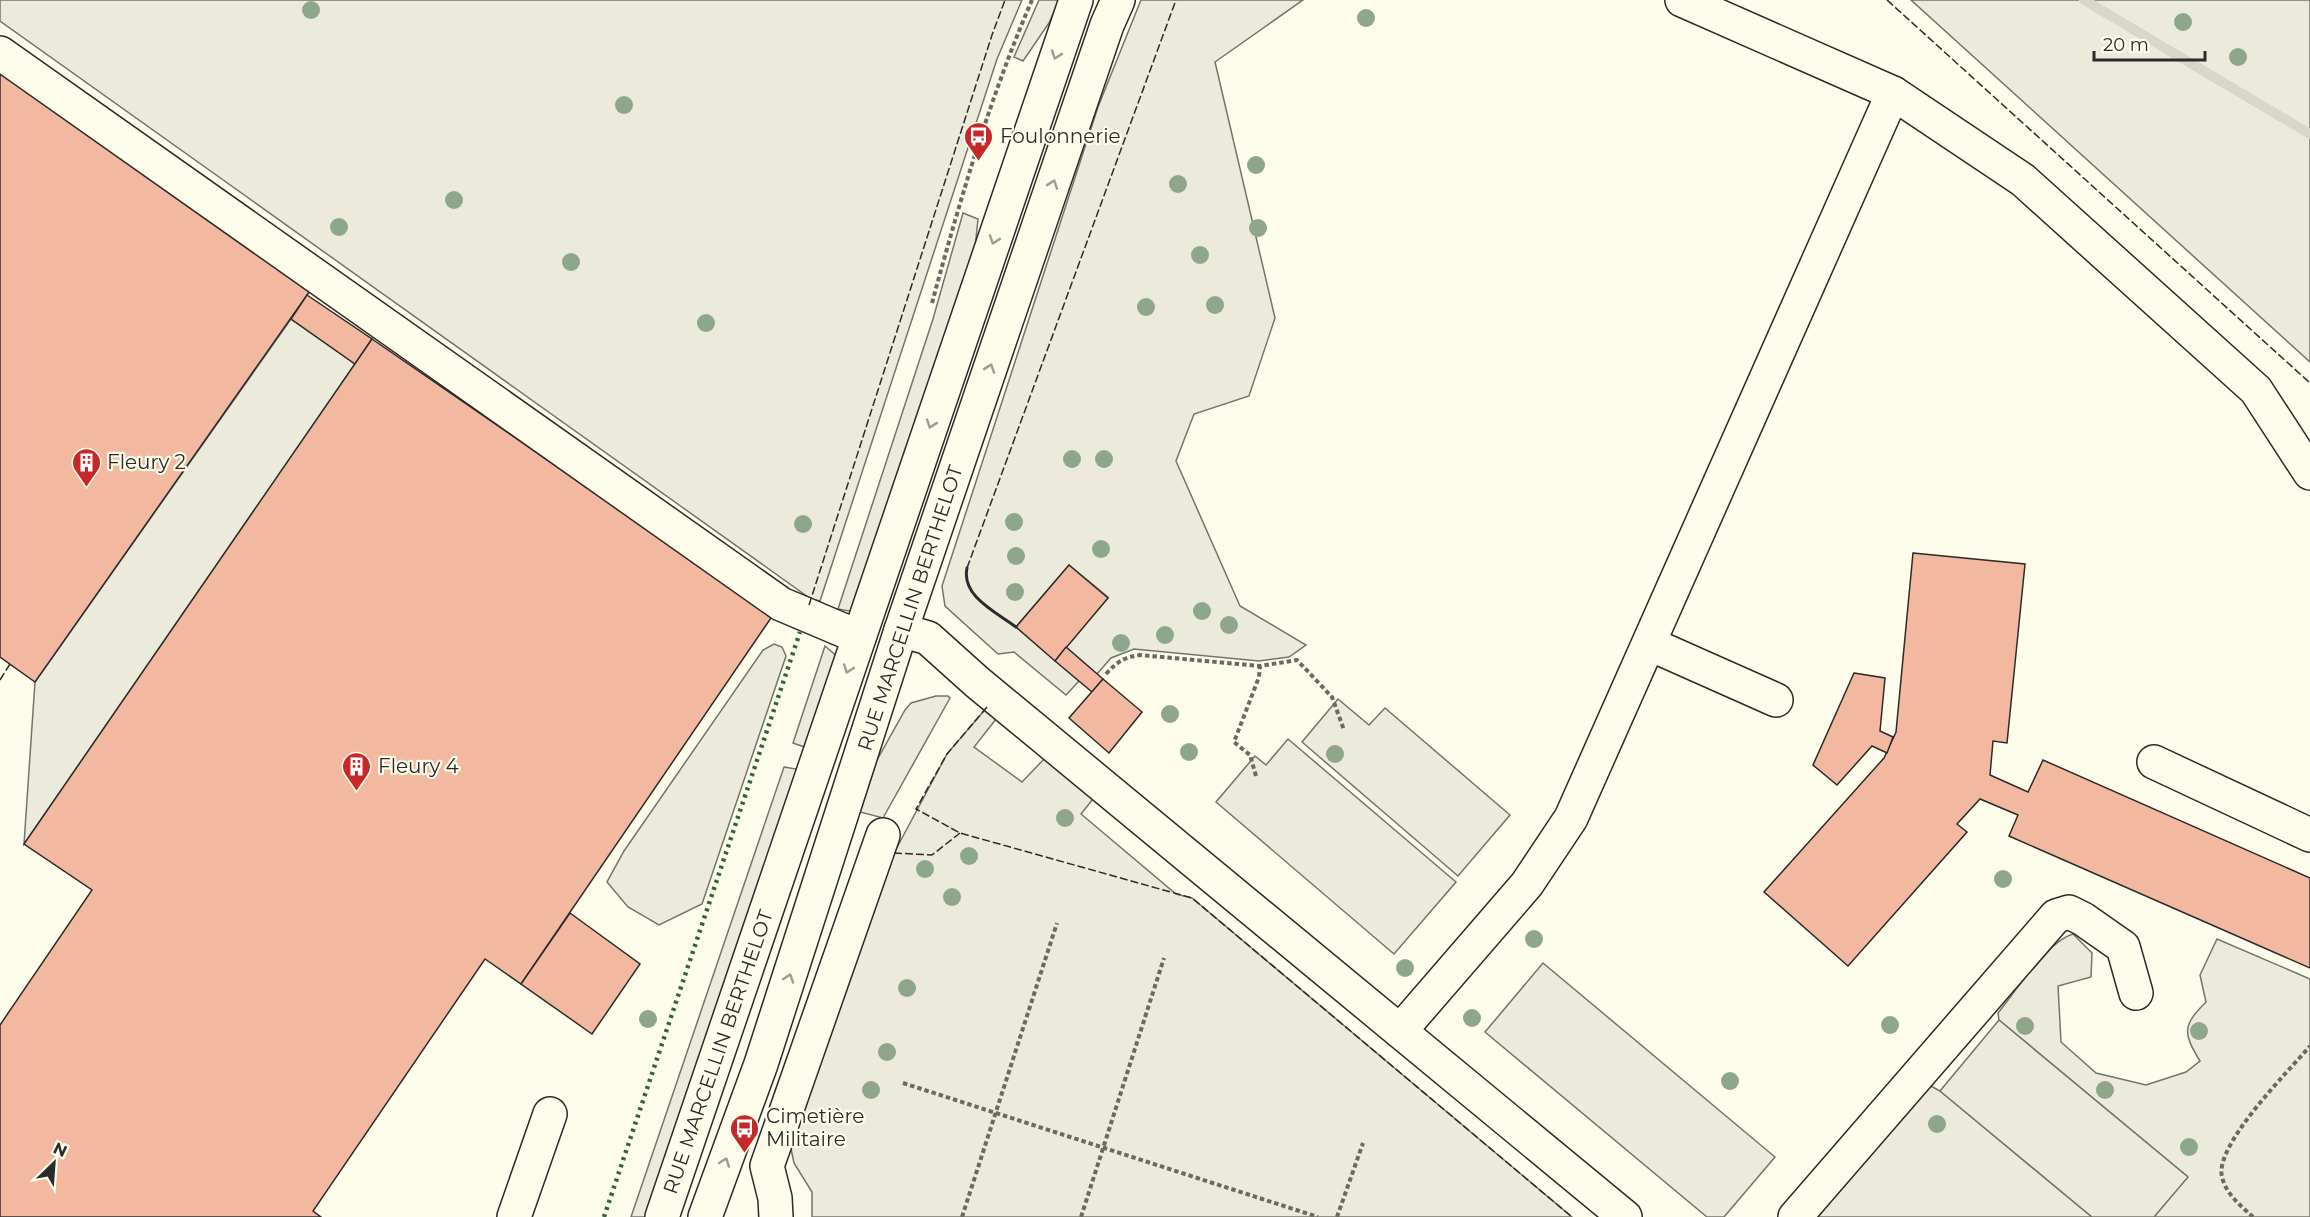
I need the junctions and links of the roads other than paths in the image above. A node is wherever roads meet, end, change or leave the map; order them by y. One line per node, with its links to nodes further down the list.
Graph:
1 (1076, 0): 8 (main road, RUE MARCELLIN BERTHELOT, one-way to 8)
2 (1119, 0): 7 (main road, RUE MARCELLIN BERTHELOT, one-way to 2)
3 (1682, 0): 5 (main road)
4 (0, 53): 8 (main road)
5 (1893, 93): 6 (main road); 9 (main road)
6 (2310, 473)
7 (901, 630): 15 (main road); 19 (main road, RUE MARCELLIN BERTHELOT, one-way to 7)
8 (859, 637): 18 (main road, RUE MARCELLIN BERTHELOT, one-way to 18)
9 (1650, 644): 10 (main road); 15 (main road)
10 (1776, 700)
11 (2154, 762): 13 (main road)
12 (883, 835): 20 (main road)
13 (2310, 835)
14 (2136, 993): 22 (main road)
15 (1400, 1031): 21 (main road)
16 (550, 1114): 17 (main road)
17 (514, 1217)
18 (662, 1217)
19 (705, 1217)
20 (776, 1217)
21 (1625, 1217)
22 (1795, 1217)

